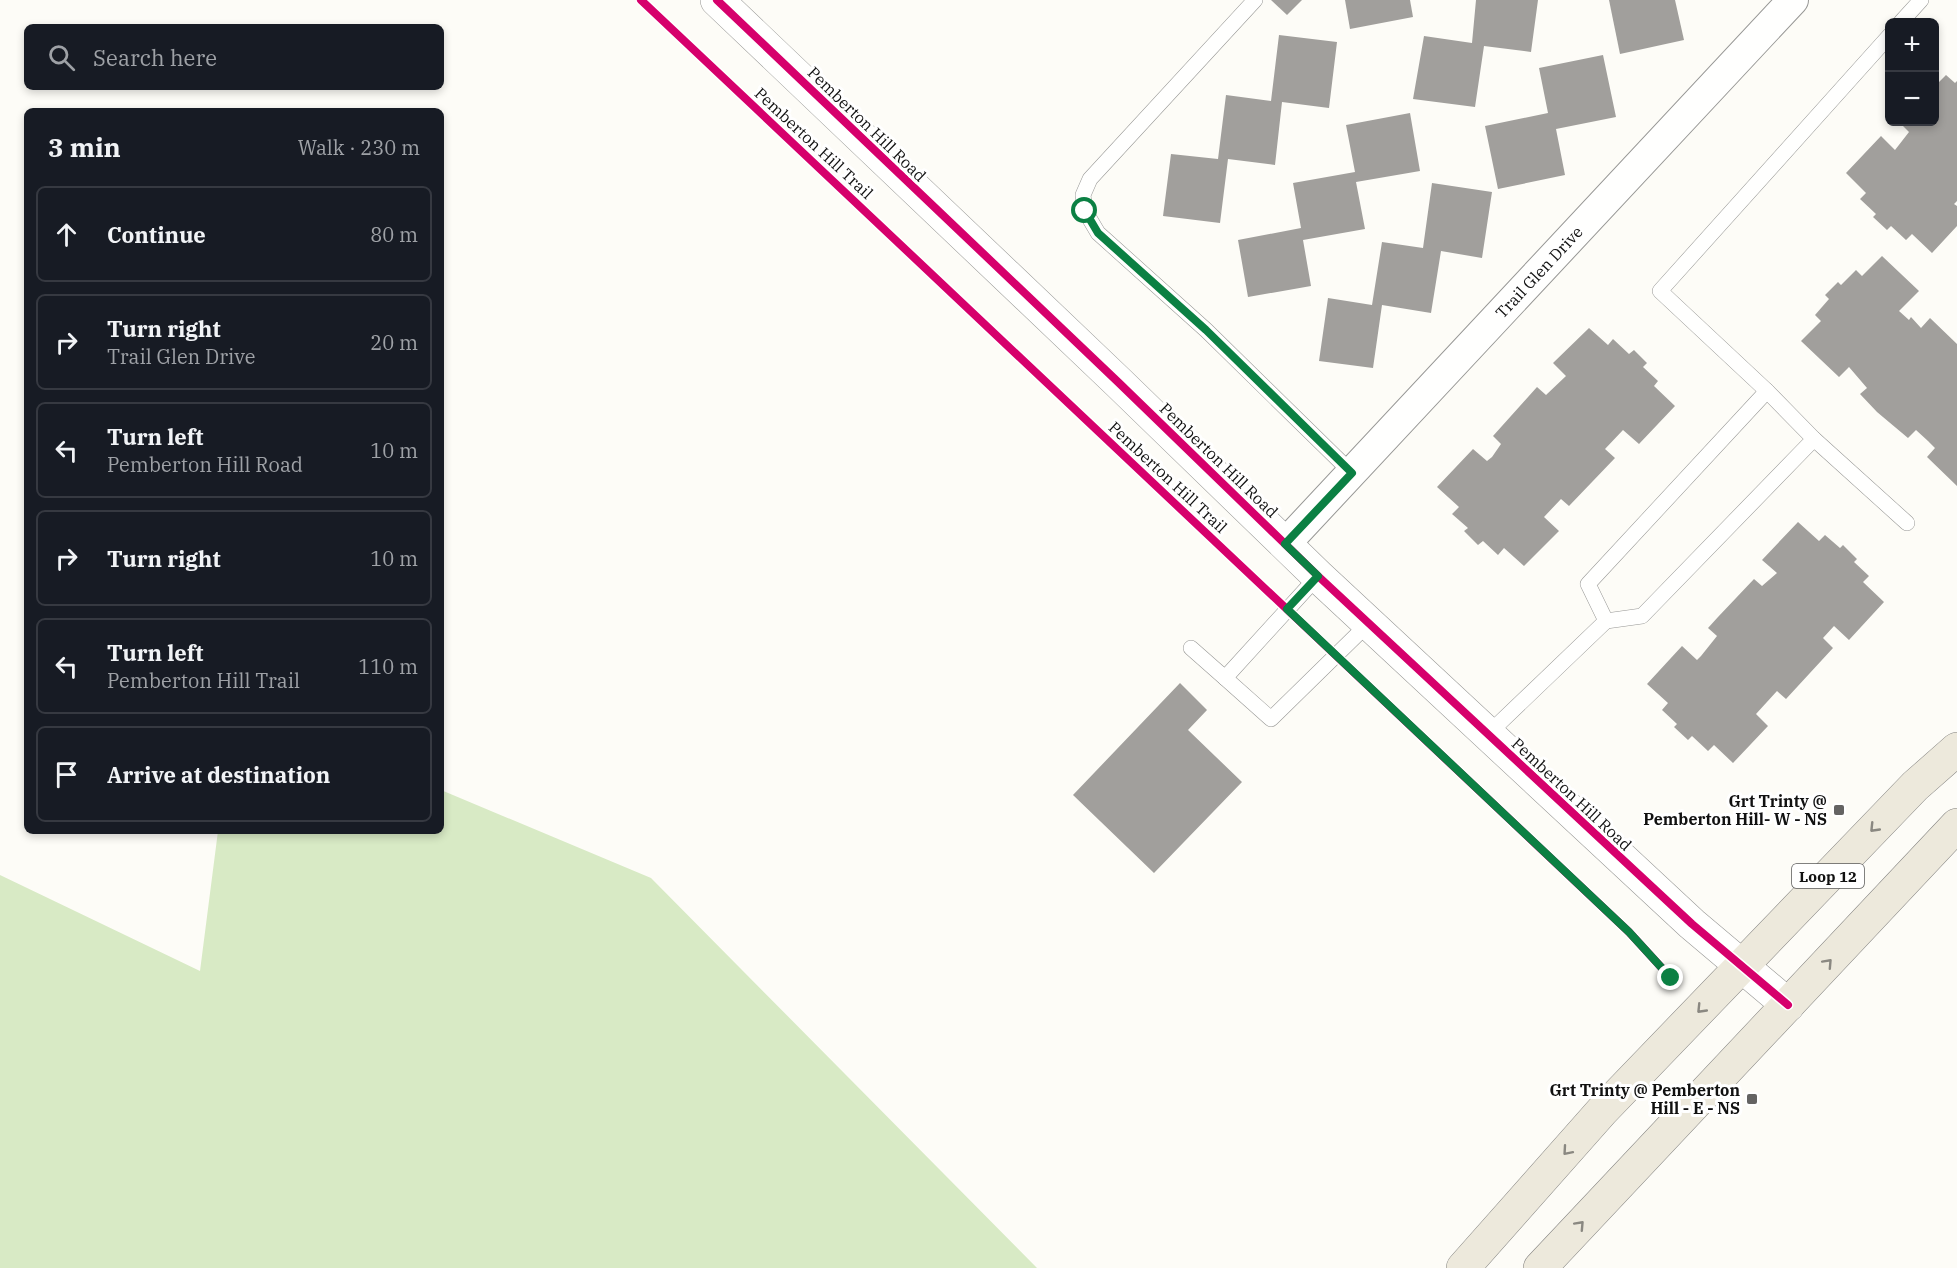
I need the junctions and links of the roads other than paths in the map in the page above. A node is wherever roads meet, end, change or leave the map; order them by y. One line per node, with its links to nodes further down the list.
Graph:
1 (717, 0): 11 (street, Pemberton Hill Road)
2 (1255, 0): 9 (lane)
3 (1793, 0): 9 (street, Trail Glen Drive)
4 (1921, 0): 5 (lane)
5 (1905, 18)
6 (1885, 41): 7 (lane)
7 (1767, 391): 8 (lane); 13 (lane)
8 (1814, 439): 10 (lane); 13 (lane)
9 (1352, 473): 11 (street, Trail Glen Drive)
10 (1906, 523)
11 (1285, 544): 12 (street, Pemberton Hill Road)
12 (1318, 576): 14 (street, Pemberton Hill Road); 16 (lane)
13 (1606, 621): 17 (lane)
14 (1369, 623): 16 (lane); 17 (street, Pemberton Hill Road)
15 (1191, 648): 16 (lane)
16 (1225, 678)
17 (1488, 734): 20 (street, Pemberton Hill Road)
18 (1957, 749): 20 (main road, Loop 12, one-way to 20)
19 (1957, 825): 21 (main road, Loop 12, one-way to 19)
20 (1741, 966): 21 (street, Pemberton Hill Road); 22 (main road, Loop 12, one-way to 22)
21 (1788, 1005): 23 (main road, Loop 12, one-way to 21)
22 (1463, 1268)
23 (1540, 1268)

